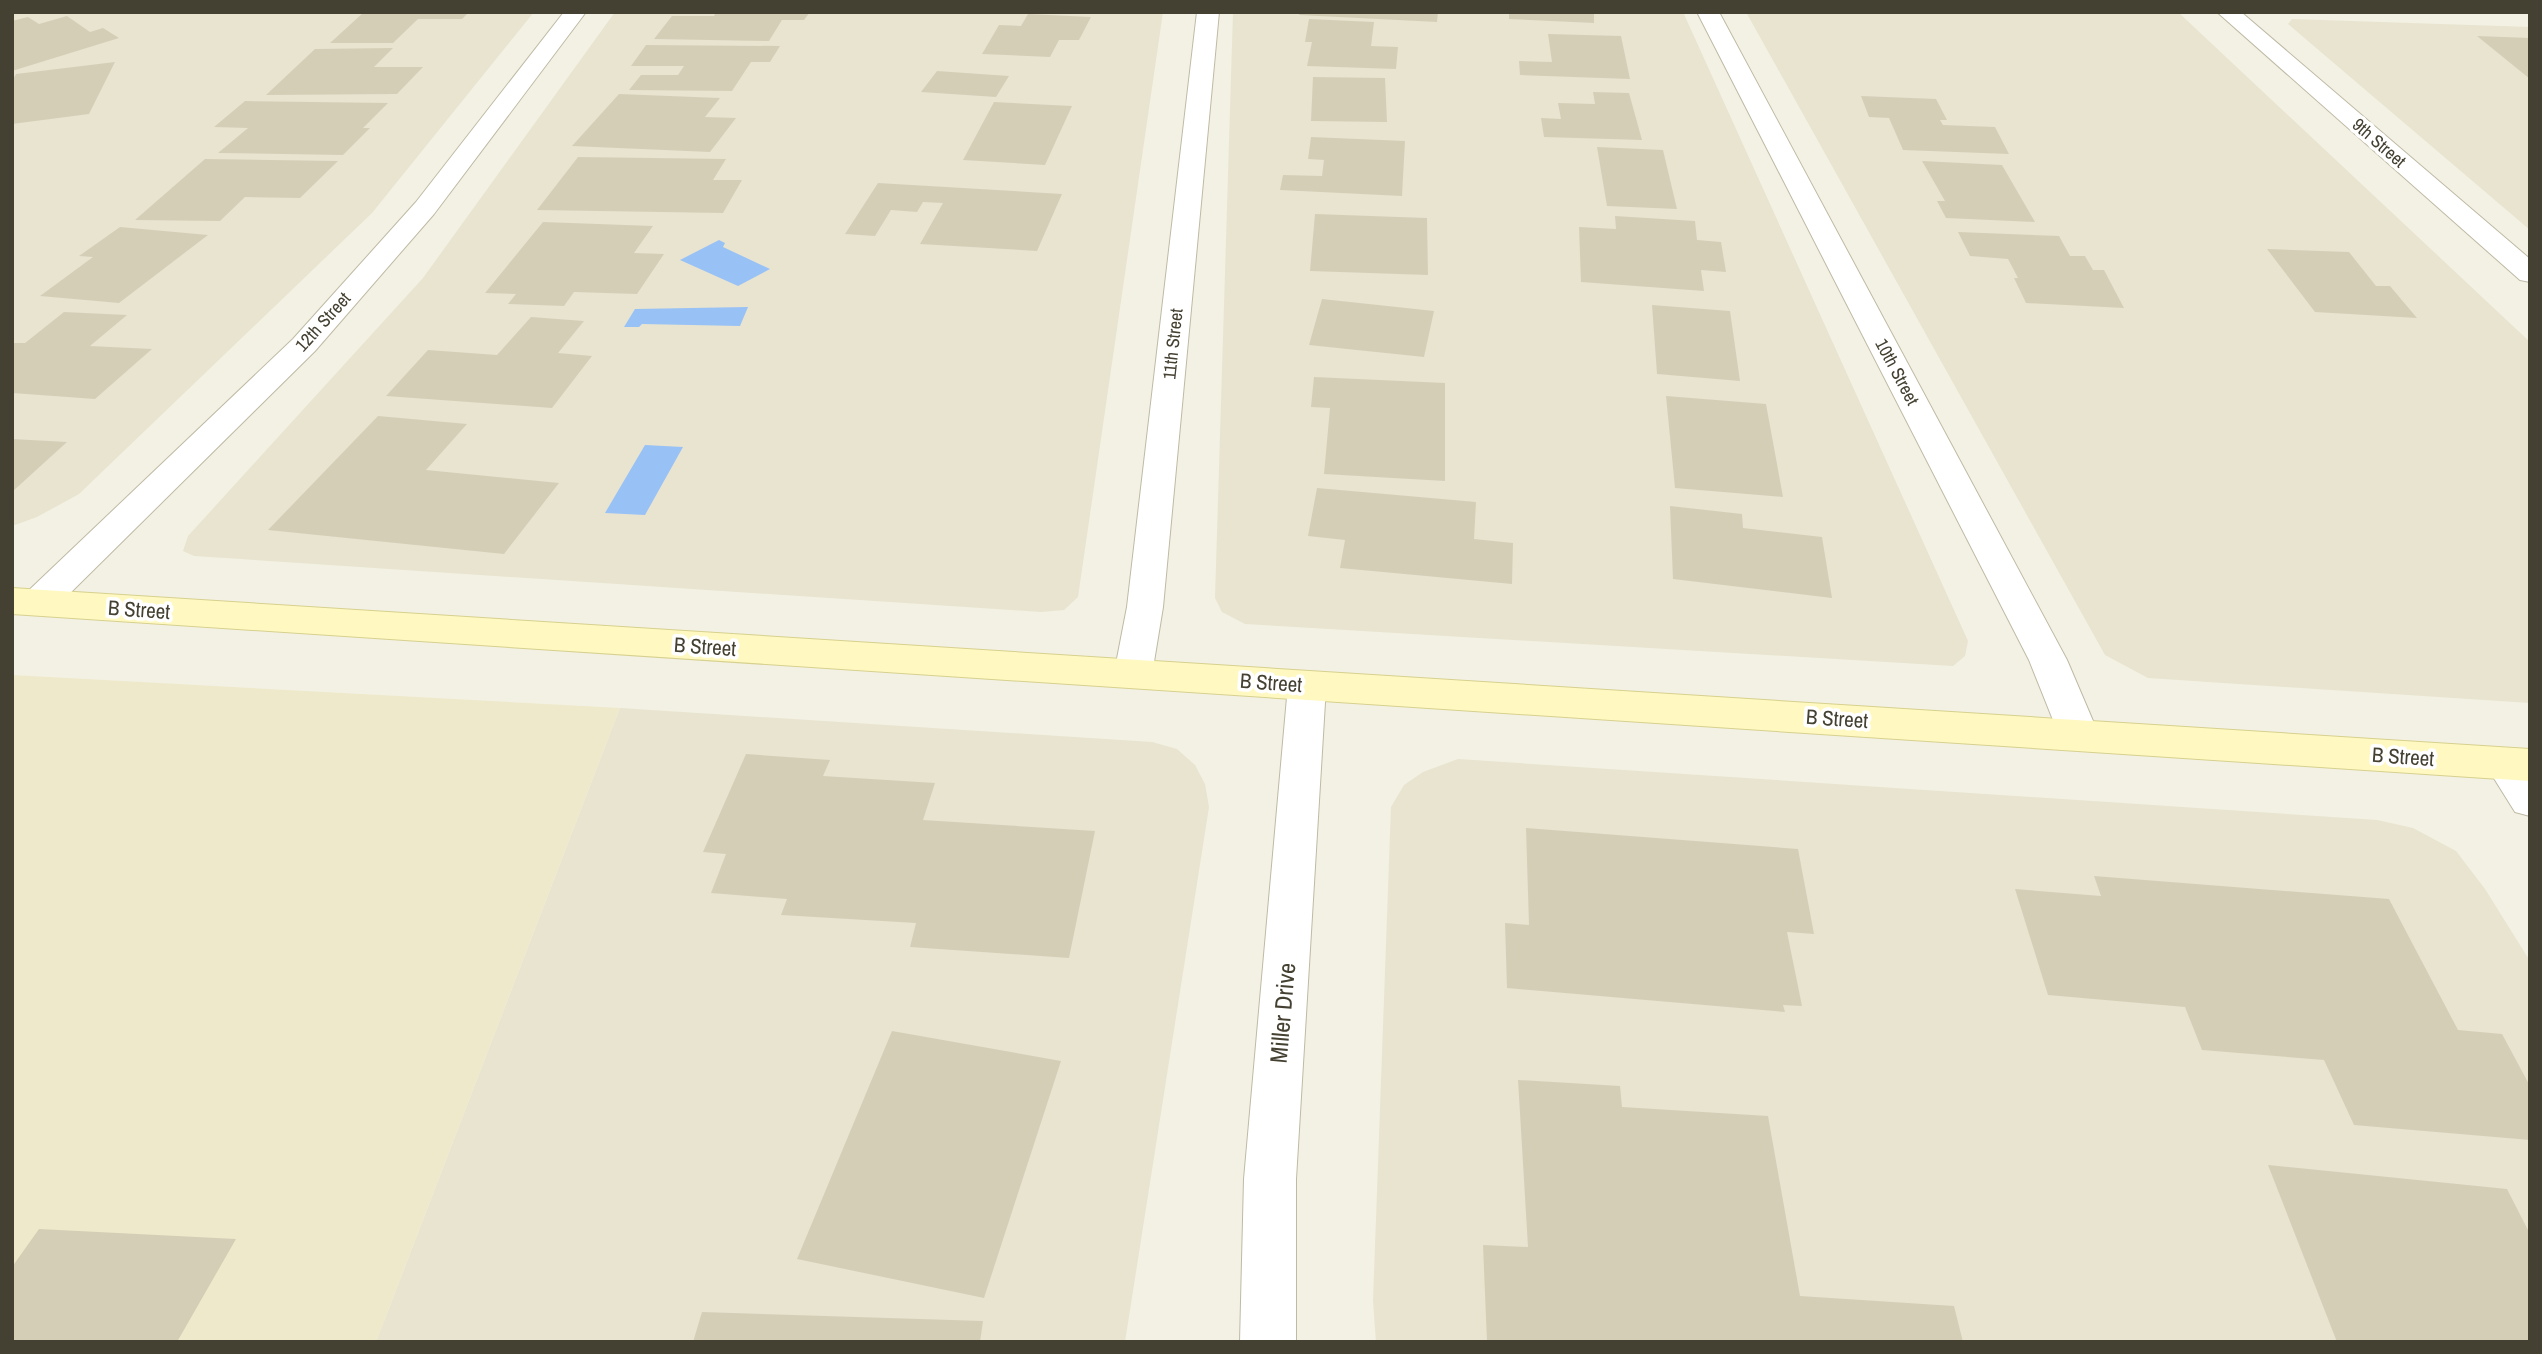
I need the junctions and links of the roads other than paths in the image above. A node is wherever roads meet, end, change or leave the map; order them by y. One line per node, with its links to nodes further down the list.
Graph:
1 (575, 12): 6 (street, 12th Street)
2 (1208, 12): 7 (street, 11th Street)
3 (1708, 12): 9 (street, 10th Street)
4 (2228, 12): 5 (street, 9th Street)
5 (2530, 274)
6 (26, 601): 7 (street, B Street)
7 (1133, 674): 8 (street, B Street)
8 (1307, 686): 9 (street, B Street); 12 (street, Miller Drive)
9 (2079, 735): 10 (street, B Street)
10 (2517, 764): 11 (street)
11 (2530, 800)
12 (1268, 1342)

